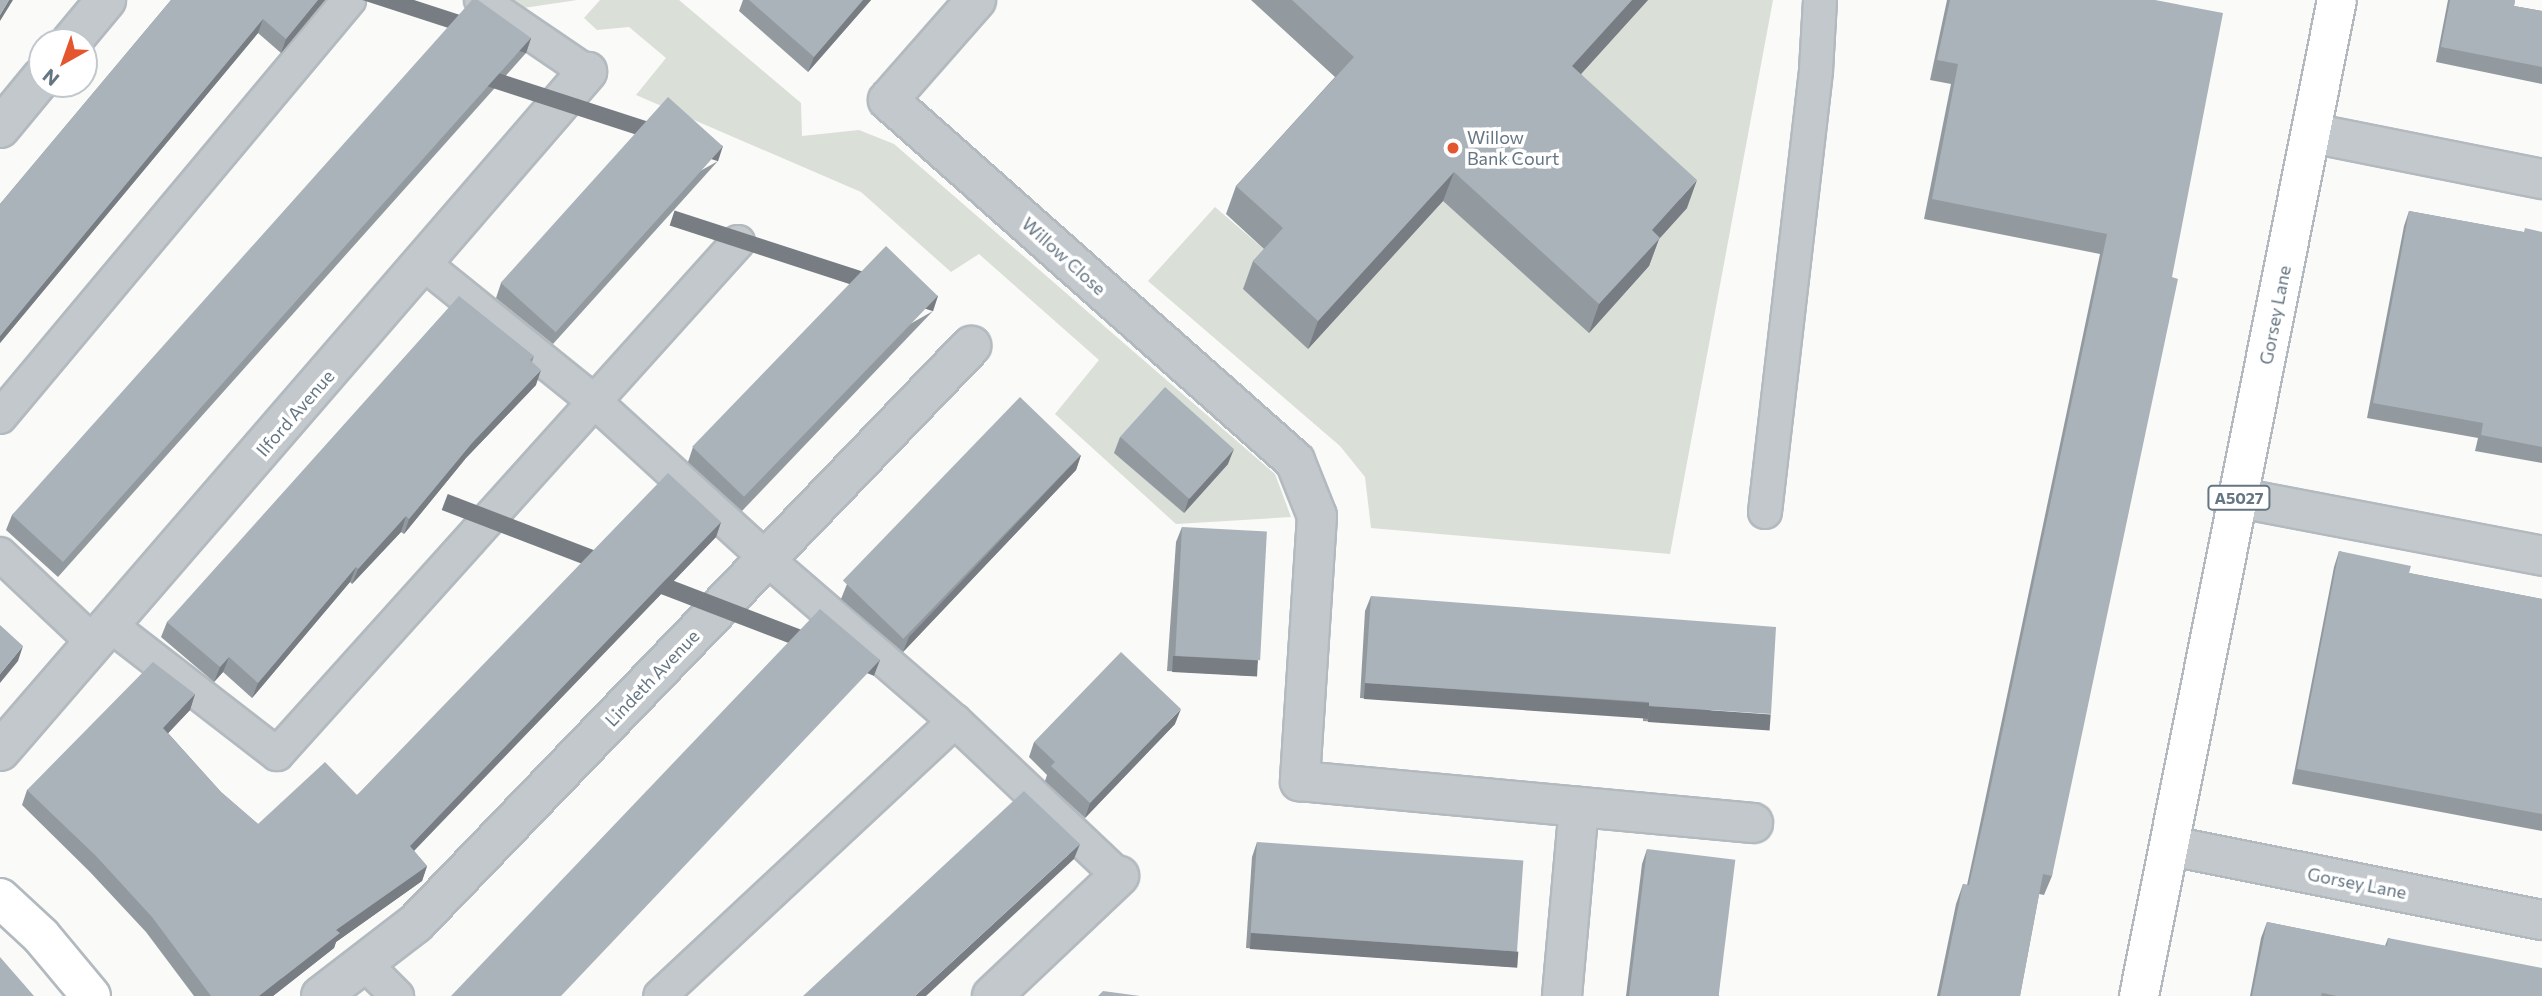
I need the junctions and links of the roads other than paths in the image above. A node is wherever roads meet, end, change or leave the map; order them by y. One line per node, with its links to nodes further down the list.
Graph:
1 (106, 0): 7 (street)
2 (349, 0): 17 (lane)
3 (481, 0): 8 (lane)
4 (976, 0): 26 (street, Willow Close)
5 (1820, 0): 19 (lane)
6 (2337, 0): 11 (main road, Gorsey Lane / A5027)
7 (83, 28)
8 (587, 72): 14 (street, Ilford Avenue)
9 (28, 94): 10 (street)
10 (0, 128)
11 (2312, 133): 12 (street); 18 (main road, Gorsey Lane / A5027)
12 (2542, 179)
13 (738, 242): 16 (lane)
14 (424, 264): 16 (lane); 23 (street, Ilford Avenue)
15 (971, 346): 22 (street, Lindeth Avenue)
16 (594, 401): 22 (lane); 23 (lane)
17 (0, 417)
18 (2239, 498): 21 (street); 28 (main road, Gorsey Lane / A5027)
19 (1765, 512)
20 (0, 554): 23 (lane)
21 (2542, 556)
22 (767, 559): 24 (lane); 32 (street, Lindeth Avenue)
23 (102, 634): 25 (street, Ilford Avenue)
24 (954, 721): 29 (lane); 36 (lane)
25 (0, 751)
26 (1579, 807): 27 (street); 38 (street)
27 (1753, 823)
28 (2171, 846): 31 (street, Gorsey Lane); 39 (main road, Gorsey Lane / A5027)
29 (1119, 876): 37 (street)
30 (0, 898): 33 (main road)
31 (2542, 920)
32 (363, 963): 34 (street, Lindeth Avenue); 35 (lane)
33 (91, 996)
34 (321, 996)
35 (397, 996)
36 (660, 996)
37 (992, 996)
38 (1562, 996)
39 (2139, 996)

